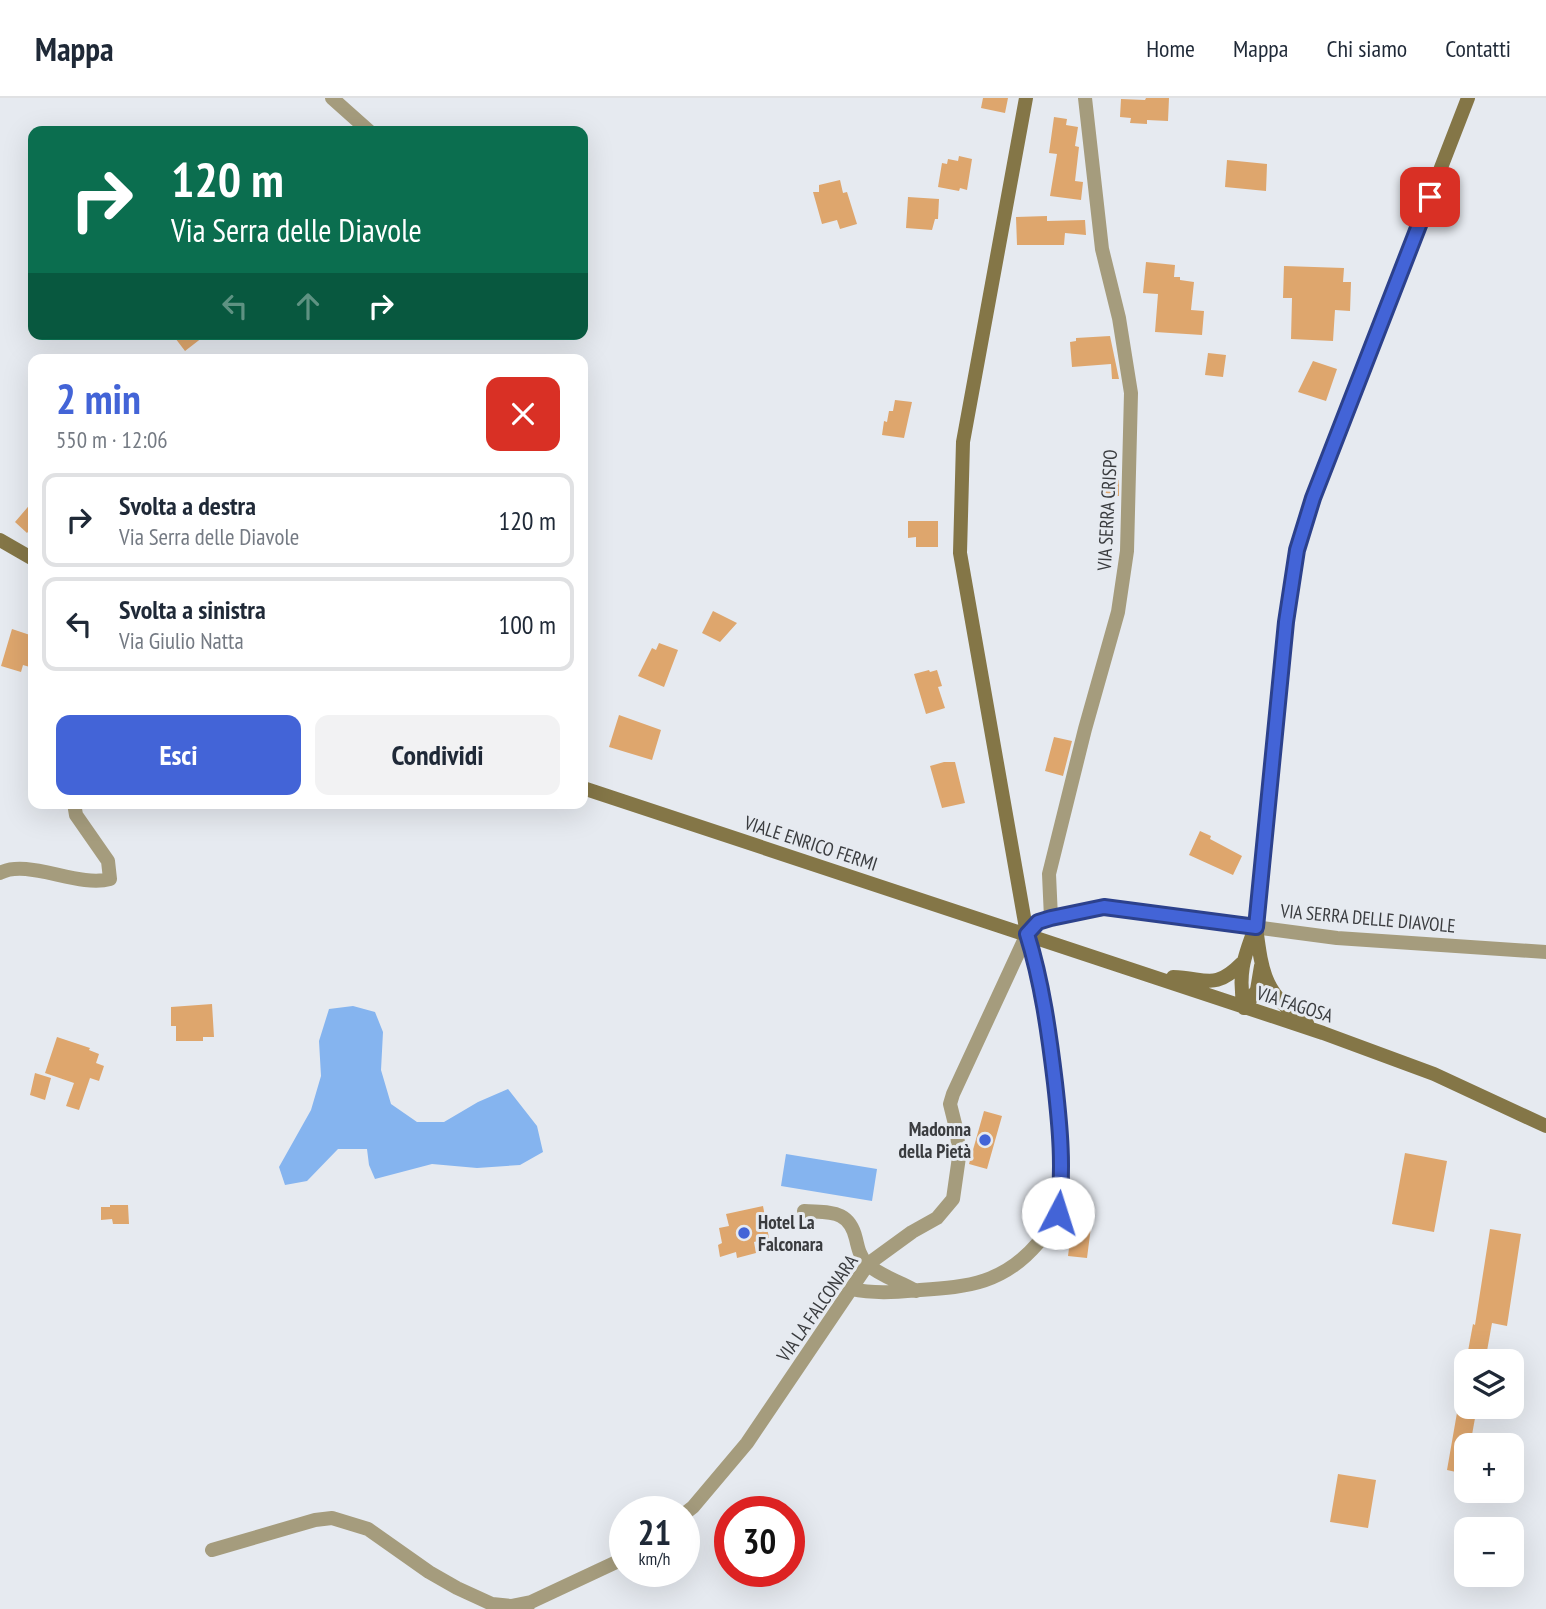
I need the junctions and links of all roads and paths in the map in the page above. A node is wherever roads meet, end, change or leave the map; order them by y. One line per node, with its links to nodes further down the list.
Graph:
1 (332, 98): 5 (street)
2 (1026, 98): 13 (street)
3 (1085, 98): 11 (street, VIA SERRA CRISPO)
4 (1468, 98): 12 (street)
5 (363, 126)
6 (0, 540): 7 (street)
7 (28, 556)
8 (588, 790): 13 (street, VIALE ENRICO FERMI)
9 (75, 809): 10 (street)
10 (3, 867)
11 (1051, 918): 12 (street, VIA SERRA DELLE DIAVOLE); 13 (street, VIA SERRA DELLE DIAVOLE)
12 (1256, 927): 14 (street, VIA SERRA DELLE DIAVOLE); 15 (street); 16 (street)
13 (1027, 934): 17 (street, VIA FAGOSA); 22 (street, VIA LA FALCONARA); 24 (street)
14 (1546, 952)
15 (1242, 963): 17 (street); 18 (street)
16 (1261, 966): 18 (street); 19 (street)
17 (1153, 975): 18 (street, VIA FAGOSA)
18 (1244, 1008): 19 (street, VIA FAGOSA)
19 (1323, 1033): 20 (street, VIA FAGOSA)
20 (1546, 1126)
21 (804, 1211): 22 (street)
22 (868, 1264): 23 (street, VIA LA FALCONARA); 24 (street)
23 (851, 1289): 24 (street); 25 (street, VIA LA FALCONARA)
24 (916, 1290)
25 (700, 1499)
26 (212, 1550): 28 (street)
27 (609, 1566): 28 (street)
28 (528, 1605)

